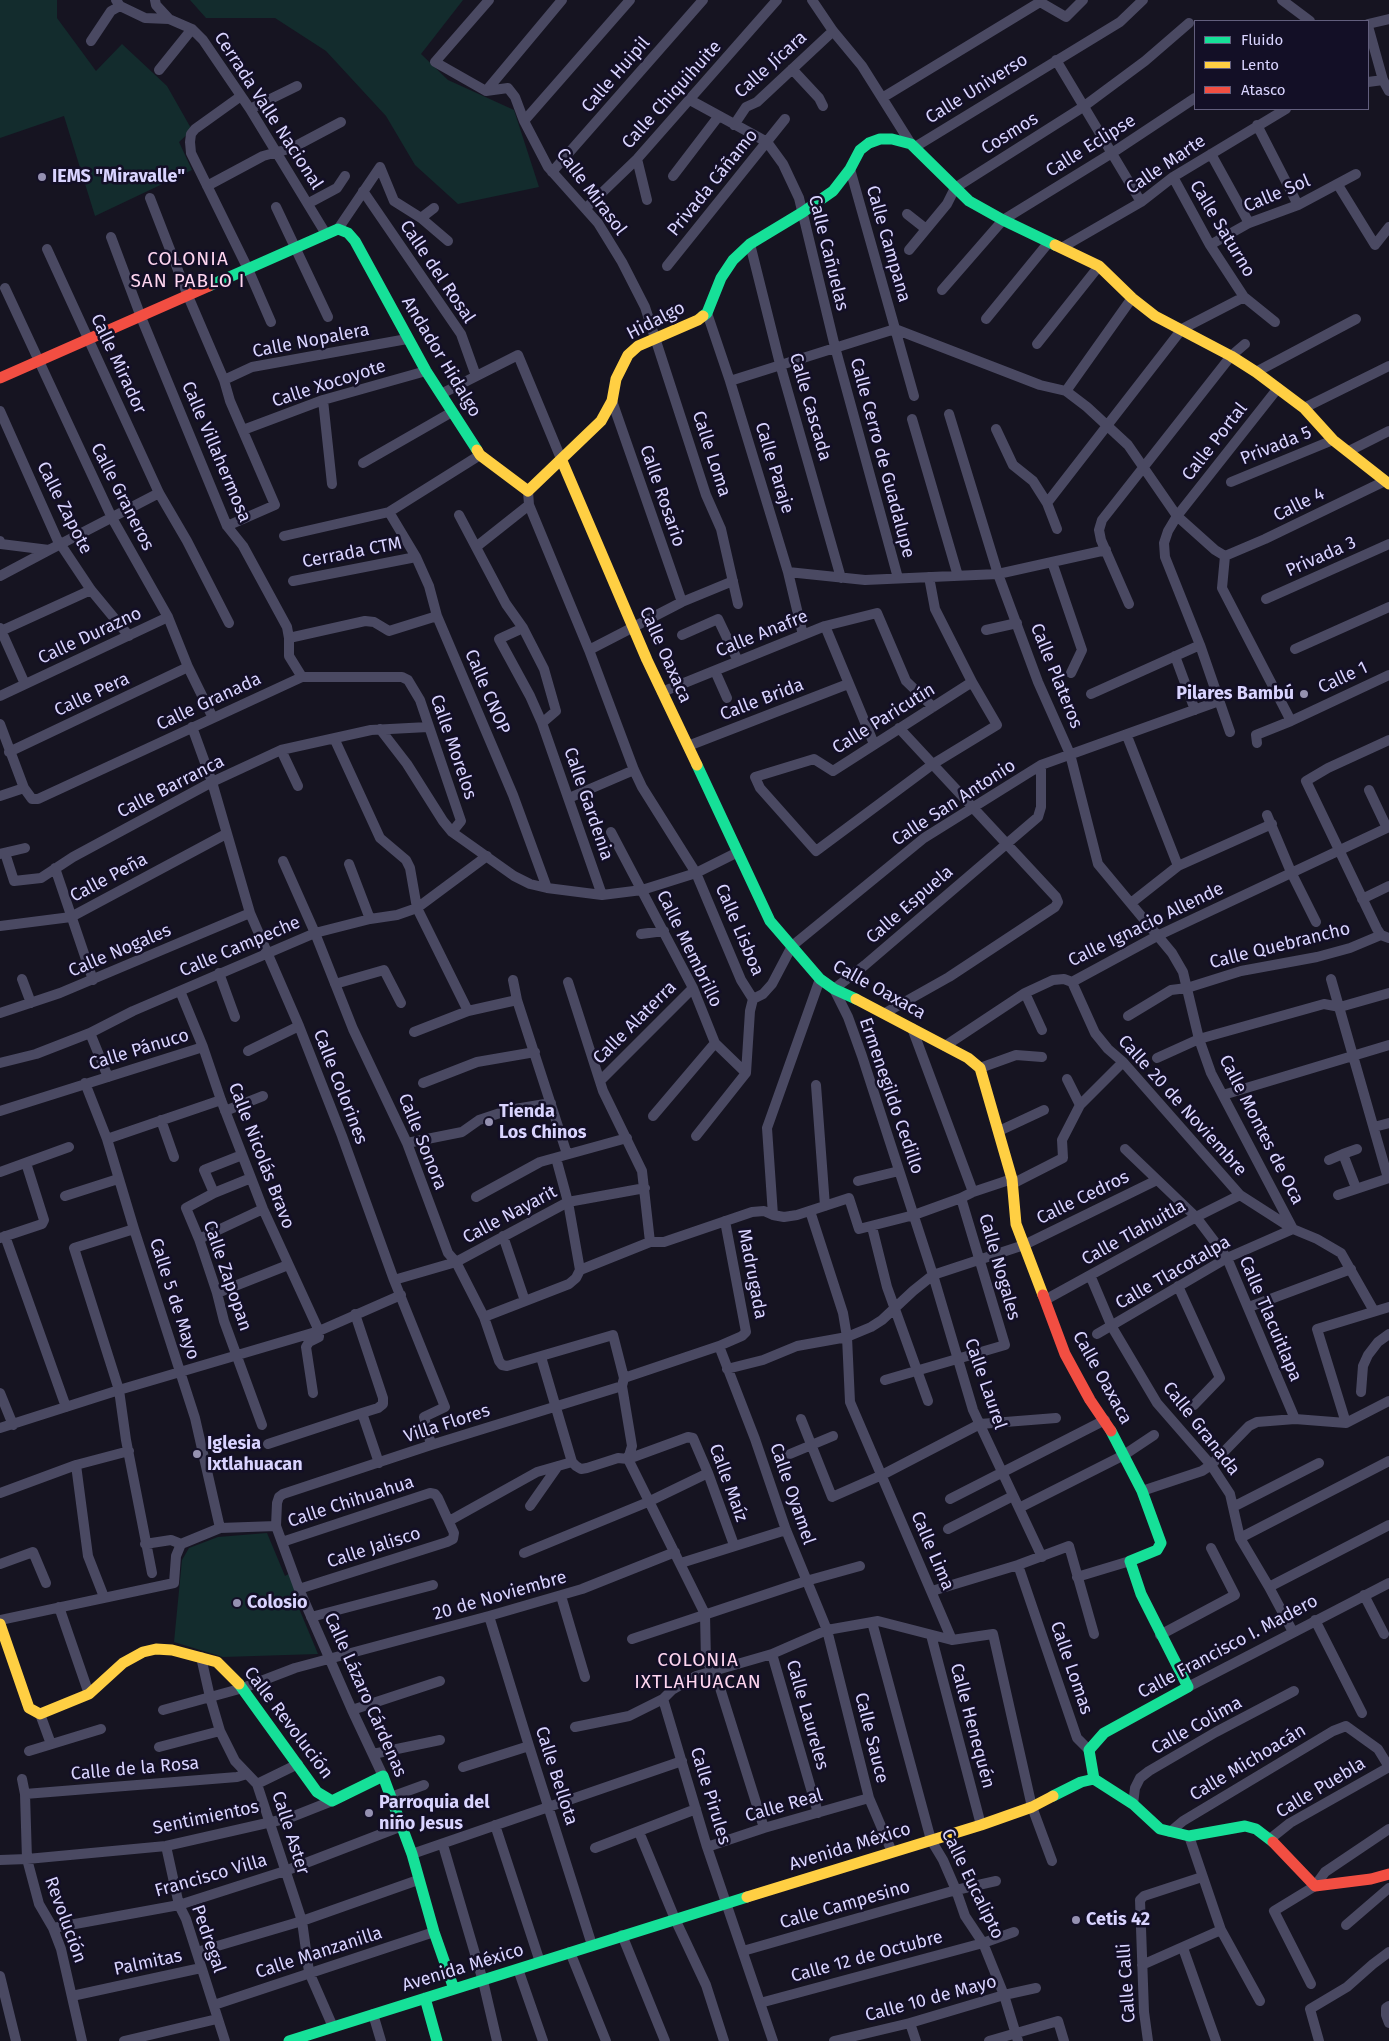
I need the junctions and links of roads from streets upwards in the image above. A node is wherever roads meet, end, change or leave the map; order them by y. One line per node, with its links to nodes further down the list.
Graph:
1 (155, 0): 12 (street)
2 (489, 0): 27 (street)
3 (562, 0): 27 (street)
4 (630, 0): 39 (street)
5 (703, 0): 50 (street, Calle Huipil)
6 (777, 0): 32 (street, Calle Chiquihuite)
7 (812, 0): 19 (street)
8 (1083, 0): 30 (street)
9 (1143, 0): 21 (street, Calle Universo)
10 (1282, 0): 14 (street)
11 (118, 3): 12 (street); 20 (street)
12 (169, 19): 17 (street, Cerrada Valle Nacional)
13 (1389, 19): 16 (street)
14 (1309, 20)
15 (1189, 23): 34 (street, Cosmos)
16 (1369, 25)
17 (192, 29): 23 (street); 29 (street, Cerrada Valle Nacional)
18 (1369, 29): 24 (street)
19 (833, 31): 22 (street, Calle Jícara); 30 (street)
20 (91, 41)
21 (1056, 60): 34 (street); 44 (street, Calle Universo)
22 (792, 69): 33 (street); 41 (street, Calle Jícara)
23 (159, 70)
24 (1383, 80): 25 (street); 28 (street)
25 (1369, 82)
26 (297, 86): 35 (street)
27 (486, 91): 39 (street, Calle Mirasol)
28 (1389, 91)
29 (241, 96): 35 (street, Cerrada Valle Nacional); 56 (street)
30 (882, 98): 44 (street)
31 (1194, 99): 46 (street, Calle Eclipse)
32 (690, 100): 37 (street, Calle Cañuelas); 48 (street, Calle Chiquihuite)
33 (823, 106)
34 (1083, 107): 46 (street); 57 (street, Cosmos)
35 (250, 109): 45 (street, Cerrada Valle Nacional)
36 (1284, 110): 42 (street, Calle Marte)
37 (718, 117): 41 (street, Calle Cañuelas); 53 (street)
38 (785, 119): 43 (street, Privada Cáñamo)
39 (524, 121): 50 (street, Calle Mirasol)
40 (341, 122): 45 (street)
41 (734, 125): 43 (street, Calle Cañuelas)
42 (1257, 125): 47 (street, Calle Marte); 63 (street)
43 (767, 142): 67 (street, Calle Cañuelas); 85 (street, Privada Cáñamo)
44 (913, 145): 49 (street, Hidalgo); 57 (street)
45 (277, 152): 56 (street); 62 (street, Cerrada Valle Nacional)
46 (1112, 153): 61 (street); 70 (street, Calle Eclipse)
47 (1211, 154): 54 (street, Calle Marte); 71 (street)
48 (637, 160): 60 (street); 66 (street, Calle Chiquihuite)
49 (850, 169): 67 (street, Hidalgo); 100 (street, Calle Campana)
50 (552, 172): 66 (street, Calle Mirasol)
51 (1356, 174): 55 (street, Calle Sol)
52 (345, 176): 62 (street)
53 (673, 176)
54 (1173, 177): 61 (street, Calle Marte); 80 (street, Calle Saturno)
55 (1338, 185): 63 (street, Calle Sol); 72 (street)
56 (207, 186): 87 (street)
57 (955, 188): 70 (street); 74 (street)
58 (363, 191): 69 (street, Calle del Rosal); 73 (street); 114 (street, Calle del Rosal)
59 (150, 198): 90 (street)
60 (647, 200)
61 (1141, 202): 81 (street, Calle Marte)
62 (309, 203): 75 (street, Cerrada Valle Nacional)
63 (1298, 206): 71 (street, Calle Sol)
64 (276, 207): 82 (street)
65 (434, 208): 69 (street)
66 (586, 208): 102 (street, Calle Mirasol)
67 (804, 212): 79 (street, Hidalgo); 107 (street, Calle Cañuelas)
68 (907, 214): 74 (street)
69 (421, 218): 77 (street, Calle del Rosal)
70 (1003, 220): 78 (street); 89 (street, Calle Eclipse)
71 (1249, 223): 80 (street, Calle Sol)
72 (1389, 227)
73 (338, 229): 75 (street); 104 (street, Andador Hidalgo)
74 (926, 229): 84 (street)
75 (326, 234): 82 (street)
76 (111, 237): 94 (street, Calle Villahermosa)
77 (448, 241)
78 (1049, 242): 81 (street); 96 (street)
79 (750, 244): 93 (street, Hidalgo); 110 (street, Calle Cascada)
80 (1210, 244): 91 (street, Calle Saturno)
81 (1063, 247): 86 (street)
82 (295, 248): 87 (street); 95 (street)
83 (47, 249): 103 (street, Calle Mirador)
84 (909, 250)
85 (667, 266)
86 (1099, 266): 92 (street); 105 (street)
87 (248, 269): 90 (street); 98 (street)
88 (5, 288): 109 (street, Calle Graneros)
89 (942, 290)
90 (188, 296): 94 (street); 116 (street)
91 (1244, 297): 99 (street, Calle Saturno); 101 (street)
92 (1132, 298): 101 (street); 119 (street)
93 (708, 313): 102 (street, Hidalgo); 117 (street, Calle Paraje)
94 (141, 317): 103 (street); 150 (street, Calle Villahermosa)
95 (328, 317)
96 (986, 319)
97 (1356, 319): 113 (street)
98 (271, 322)
99 (1275, 322)
100 (895, 329): 107 (street); 119 (street); 121 (street, Calle Campana)
101 (1182, 329): 108 (street); 129 (street)
102 (656, 337): 123 (street, Hidalgo); 170 (street, Calle Loma)
103 (89, 338): 109 (street); 143 (street, Calle Mirador)
104 (407, 339): 112 (street, Andador Hidalgo); 116 (street, Calle Nopalera)
105 (1038, 344)
106 (1245, 344): 108 (street)
107 (835, 347): 110 (street); 168 (street, Calle Cerro de Guadalupe)
108 (1231, 356): 113 (street); 138 (street)
109 (38, 360): 115 (street); 149 (street, Calle Graneros)
110 (780, 364): 117 (street); 167 (street, Calle Cascada)
111 (1389, 366): 124 (street)
112 (426, 371): 120 (street, Andador Hidalgo); 122 (street, Calle Xocoyote)
113 (1256, 372): 118 (street)
114 (476, 376): 120 (street); 136 (street, Calle Oaxaca)
115 (0, 378)
116 (224, 380): 131 (street)
117 (730, 381): 162 (street, Calle Paraje)
118 (1278, 388): 124 (street); 148 (street, Calle Portal)
119 (1066, 391): 129 (street)
120 (441, 394): 126 (street, Andador Hidalgo)
121 (914, 396)
122 (323, 400): 131 (street, Calle Xocoyote); 141 (street)
123 (612, 401): 136 (street, Hidalgo); 173 (street, Calle Rosario)
124 (1304, 408): 133 (street)
125 (0, 411): 154 (street, Calle Zapote)
126 (452, 412): 135 (street, Andador Hidalgo); 137 (street)
127 (949, 414): 163 (street, Calle Plateros)
128 (912, 419): 165 (street)
129 (1106, 424): 138 (street); 144 (street)
130 (996, 429): 144 (street)
131 (243, 430): 150 (street)
132 (1389, 431): 134 (street)
133 (1333, 440): 134 (street); 139 (street, Privada 5)
134 (1349, 451): 140 (street)
135 (480, 455): 142 (street, Andador Hidalgo); 146 (street)
136 (562, 461): 142 (street, Hidalgo); 182 (street, Calle Oaxaca)
137 (363, 463)
138 (1144, 468): 148 (street); 158 (street)
139 (1231, 482)
140 (1387, 482): 159 (street, Calle 4)
141 (332, 484)
142 (528, 492): 145 (street, Calle Lisboa)
143 (159, 493): 149 (street); 179 (street, Calle Mirador)
144 (1047, 503): 151 (street)
145 (529, 505): 156 (street); 192 (street, Calle Lisboa)
146 (389, 512): 152 (street); 160 (street, Calle CNOP)
147 (459, 515): 156 (street)
148 (1176, 516): 159 (street); 190 (street, Calle Portal)
149 (112, 518): 154 (street); 178 (street, Calle Graneros)
150 (227, 526): 189 (street, Calle Villahermosa)
151 (1057, 529)
152 (284, 536)
153 (0, 541): 157 (street)
154 (61, 544): 157 (street); 171 (street, Calle Zapote)
155 (1389, 544): 172 (street, Privada 3)
156 (476, 547): 183 (street)
157 (49, 550): 164 (street)
158 (1106, 550): 161 (street); 175 (street)
159 (1225, 556): 212 (street)
160 (416, 557): 169 (street, Cerrada CTM); 177 (street, Calle CNOP)
161 (1052, 562): 163 (street); 197 (street)
162 (788, 572): 167 (street); 187 (street, Calle Paraje)
163 (998, 574): 165 (street); 180 (street, Calle Plateros)
164 (0, 576)
165 (958, 576): 166 (street)
166 (929, 577): 168 (street); 201 (street, Calle Cerro de Guadalupe)
167 (841, 578): 168 (street)
168 (898, 578)
169 (293, 581)
170 (732, 581): 173 (street); 174 (street, Calle Loma)
171 (91, 590): 184 (street); 188 (street, Calle Zapote)
172 (1266, 599)
173 (682, 602): 182 (street)
174 (738, 604)
175 (1129, 604)
176 (1389, 607): 191 (street)
177 (437, 616): 189 (street); 257 (street, Calle CNOP)
178 (168, 617): 188 (street, Calle Durazno); 195 (street, Calle Graneros)
179 (229, 623)
180 (1017, 623): 185 (street); 229 (street, Calle Plateros)
181 (825, 626): 187 (street, Calle Anafre); 203 (street); 209 (street, Calle Anafre)
182 (633, 627): 192 (street); 204 (street, Calle Oaxaca)
183 (523, 628): 213 (street); 213 (street, Calle Gardenia)
184 (1, 630): 202 (street)
185 (986, 630)
186 (682, 634): 194 (street)
187 (803, 635): 194 (street, Calle Anafre)
188 (129, 636): 202 (street, Calle Durazno)
189 (289, 638): 199 (street, Calle Villahermosa)
190 (1200, 645): 193 (street); 208 (street, Calle Portal)
191 (1295, 649)
192 (589, 650): 232 (street, Calle Lisboa)
193 (1175, 656): 205 (street); 210 (street)
194 (738, 661): 196 (street, Calle Anafre)
195 (188, 668): 211 (street, Calle Graneros); 228 (street, Calle Pera)
196 (715, 670): 204 (street, Calle Anafre); 207 (street)
197 (1072, 673)
198 (1389, 674): 212 (street, Calle 1)
199 (302, 676): 200 (street, Calle Granada); 211 (street, Calle Granada)
200 (402, 677): 215 (street, Calle Morelos)
201 (972, 682): 209 (street, Calle Paricutín); 230 (street, Calle Cerro de Guadalupe)
202 (25, 684): 206 (street, Calle Durazno)
203 (848, 684): 225 (street); 226 (street, Calle Brida)
204 (662, 692): 226 (street, Calle Oaxaca)
205 (1091, 694)
206 (0, 696)
207 (727, 698)
208 (1219, 701): 210 (street, Calle San Antonio); 219 (street, Calle Portal)
209 (933, 707): 217 (street, Calle Paricutín)
210 (1195, 710): 220 (street, Calle San Antonio)
211 (213, 718): 216 (street, Calle Granada)
212 (1291, 721): 223 (street, Calle 1)
213 (542, 723): 238 (street, Calle Gardenia)
214 (0, 724): 222 (street)
215 (428, 727): 218 (street, Calle Barranca); 241 (street, Calle Morelos)
216 (192, 728): 233 (street, Calle Colorines); 235 (street, Calle Granada)
217 (899, 728): 225 (street, Calle Paricutín); 230 (street)
218 (380, 729): 221 (street, Calle Barranca); 241 (street)
219 (1230, 732)
220 (1127, 736): 229 (street, Calle San Antonio); 252 (street)
221 (334, 738): 227 (street, Calle Barranca); 262 (street)
222 (2, 739): 228 (street)
223 (1256, 739)
224 (1389, 740): 246 (street, Calle Quebrancho)
225 (874, 744): 230 (street, Calle Paricutín)
226 (688, 746): 247 (street, Calle Oaxaca)
227 (281, 750): 233 (street, Calle Barranca); 234 (street)
228 (10, 752): 235 (street)
229 (1070, 754): 231 (street, Calle San Antonio); 261 (street, Calle Plateros)
230 (933, 764): 239 (street)
231 (1041, 765): 239 (street, Calle San Antonio); 244 (street, Calle Espuela)
232 (634, 770): 238 (street); 255 (street, Calle Lisboa)
233 (212, 782): 243 (street, Calle Colorines); 253 (street, Calle Barranca)
234 (298, 786)
235 (24, 788): 237 (street)
236 (1368, 790): 240 (street)
237 (0, 796)
238 (569, 798): 259 (street, Calle Gardenia)
239 (973, 807): 244 (street); 273 (street, Calle San Antonio)
240 (1388, 828): 246 (street, Calle Ignacio Allende)
241 (452, 832): 249 (street)
242 (611, 832): 258 (street, Calle Membrillo)
243 (226, 834): 263 (street, Calle Colorines); 264 (street, Calle Peña)
244 (1006, 843): 286 (street, Calle Espuela); 297 (street)
245 (25, 848): 248 (street, Calle Barranca)
246 (1340, 850): 254 (street, Calle Ignacio Allende); 260 (street, Calle Quebrancho)
247 (738, 852): 255 (street); 273 (street, Calle Oaxaca)
248 (2, 853): 253 (street, Calle Barranca)
249 (487, 856): 257 (street); 262 (street, Calle Campeche)
250 (283, 861): 269 (street, Calle Sonora)
251 (350, 864): 265 (street)
252 (1178, 866): 254 (street); 261 (street)
253 (55, 868): 264 (street)
254 (1291, 872): 266 (street); 271 (street, Calle Ignacio Allende)
255 (696, 873): 258 (street); 290 (street, Calle Lisboa)
256 (1389, 886): 260 (street)
257 (547, 888): 259 (street)
258 (642, 890): 259 (street); 268 (street, Calle Membrillo)
259 (602, 895)
260 (1362, 899): 272 (street, Calle Quebrancho)
261 (1131, 903): 271 (street, Calle Plateros)
262 (417, 908): 265 (street, Calle Campeche); 295 (street)
263 (250, 913): 274 (street, Calle Colorines); 279 (street, Calle Nogales)
264 (71, 917): 267 (street, Calle Peña); 279 (street)
265 (370, 919): 269 (street, Calle Campeche)
266 (1316, 922)
267 (0, 926)
268 (664, 931): 270 (street); 284 (street, Calle Membrillo)
269 (315, 933): 274 (street, Calle Campeche); 283 (street, Calle Sonora)
270 (641, 934)
271 (1157, 936): 282 (street, Calle Ignacio Allende); 285 (street, Calle Montes de Oca)
272 (1385, 936): 285 (street, Calle Quebrancho)
273 (792, 946): 277 (street, Calle Oaxaca); 290 (street, Calle Lisboa)
274 (268, 953): 275 (street, Calle Campeche); 300 (street, Calle Colorines)
275 (219, 973): 287 (street, Calle Campeche); 299 (street)
276 (22, 979): 292 (street)
277 (820, 979): 286 (street, Calle Oaxaca); 373 (street)
278 (1331, 979): 294 (street)
279 (93, 980): 292 (street, Calle Nogales)
280 (513, 980): 291 (street)
281 (568, 982): 321 (street)
282 (1072, 982): 289 (street, Calle Ignacio Allende); 315 (street, Calle 20 de Noviembre)
283 (335, 984): 293 (street); 341 (street, Calle Sonora)
284 (693, 988): 306 (street, Calle Membrillo); 321 (street, Calle Alaterra)
285 (1187, 988): 298 (street, Calle Quebrancho); 305 (street, Calle Montes de Oca)
286 (834, 989): 297 (street, Calle Oaxaca); 352 (street, Ermenegildo Cedillo)
287 (180, 991): 303 (street, Calle Campeche); 309 (street, Calle Nicolás Bravo)
288 (1389, 993): 294 (street)
289 (1025, 994): 302 (street); 308 (street, Calle Ignacio Allende)
290 (753, 999): 318 (street, Calle Lisboa)
291 (517, 1000): 295 (street); 311 (street)
292 (31, 1003): 296 (street, Calle Nogales)
293 (401, 1003)
294 (1340, 1007): 305 (street); 312 (street)
295 (468, 1011): 304 (street)
296 (0, 1013)
297 (885, 1013): 301 (street, Calle Oaxaca)
298 (1128, 1016)
299 (235, 1017)
300 (299, 1026): 310 (street); 393 (street, Calle Colorines)
301 (912, 1028): 308 (street, Calle Oaxaca); 362 (street)
302 (1042, 1030)
303 (90, 1032): 316 (street, Calle Campeche); 319 (street)
304 (414, 1032)
305 (1200, 1039): 314 (street); 325 (street, Calle Montes de Oca)
306 (715, 1043): 318 (street, Calle Membrillo); 333 (street)
307 (1389, 1045): 312 (street)
308 (945, 1046): 317 (street, Calle Oaxaca)
309 (203, 1047): 319 (street, Calle Pánuco); 327 (street, Calle Nicolás Bravo)
310 (248, 1051)
311 (534, 1052): 323 (street); 328 (street)
312 (1353, 1056): 325 (street); 336 (street)
313 (1042, 1057): 317 (street)
314 (1157, 1058)
315 (1122, 1062): 329 (street); 364 (street, Calle 20 de Noviembre)
316 (0, 1063)
317 (980, 1068): 337 (street, Calle Oaxaca)
318 (746, 1073): 338 (street)
319 (108, 1077): 322 (street, Calle Pánuco)
320 (1067, 1079): 329 (street)
321 (600, 1081): 339 (street)
322 (85, 1083): 332 (street, Calle Pánuco); 340 (street, Calle 5 de Mayo)
323 (423, 1083)
324 (816, 1085): 370 (street)
325 (1224, 1095): 379 (street, Calle Montes de Oca)
326 (263, 1096): 331 (street)
327 (221, 1100): 331 (street, Calle Nicolás Bravo); 334 (street)
328 (551, 1103): 341 (street); 345 (street)
329 (1080, 1105): 359 (street)
330 (1044, 1110): 337 (street)
331 (225, 1111): 347 (street, Calle Nicolás Bravo)
332 (0, 1112)
333 (653, 1116)
334 (161, 1120): 340 (street); 348 (street)
335 (1389, 1123): 336 (street)
336 (1374, 1127): 355 (street)
337 (999, 1131): 359 (street, Calle Oaxaca)
338 (696, 1136)
339 (628, 1138): 345 (street); 360 (street)
340 (107, 1139): 356 (street, Calle 5 de Mayo)
341 (407, 1143): 387 (street, Calle Sonora)
342 (68, 1148): 351 (street)
343 (1125, 1149): 357 (street, Calle Tlacuitlapa)
344 (1357, 1149): 346 (street)
345 (566, 1154): 349 (street)
346 (1344, 1154): 350 (street); 361 (street)
347 (242, 1155): 354 (street, Calle Nicolás Bravo); 363 (street, Calle Zapopan)
348 (174, 1157)
349 (556, 1158): 367 (street); 369 (street)
350 (1329, 1160)
351 (26, 1163): 353 (street); 381 (street)
352 (899, 1171): 358 (street); 374 (street, Ermenegildo Cedillo)
353 (0, 1172)
354 (251, 1178): 363 (street); 371 (street, Calle Nicolás Bravo)
355 (1389, 1178): 361 (street)
356 (118, 1179): 366 (street); 378 (street, Calle 5 de Mayo)
357 (1157, 1180): 375 (street, Calle Tlacuitlapa); 384 (street, Calle Cedros)
358 (858, 1181)
359 (1012, 1182): 362 (street); 384 (street, Calle Oaxaca)
360 (645, 1188): 369 (street, Calle Nayarit); 383 (street)
361 (1356, 1188): 365 (street)
362 (973, 1192): 368 (street)
363 (214, 1193): 382 (street, Calle Zapopan)
364 (1240, 1195): 375 (street, Calle Tlahuitla); 379 (street, Calle 20 de Noviembre)
365 (1338, 1195)
366 (65, 1196)
367 (476, 1197)
368 (961, 1198): 374 (street); 386 (street, Calle Nogales)
369 (568, 1202): 380 (street, Calle Nayarit); 390 (street)
370 (825, 1206): 372 (street); 377 (street)
371 (263, 1209): 382 (street); 388 (street, Calle Nicolás Bravo)
372 (810, 1211): 373 (street); 409 (street, Calle Lima)
373 (773, 1215): 376 (street)
374 (914, 1215): 377 (street); 391 (street, Calle Laurel)
375 (1196, 1218): 385 (street, Calle Tlacuitlapa); 392 (street, Calle Tlahuitla)
376 (725, 1221): 383 (street); 410 (street, Madrugada)
377 (872, 1227): 401 (street)
378 (134, 1229): 416 (street, Calle 5 de Mayo); 419 (street)
379 (1293, 1229): 385 (street, Calle Tlacotalpa); 389 (street, Calle Montes de Oca)
380 (503, 1236): 387 (street, Calle Nayarit); 398 (street)
381 (2, 1237): 426 (street)
382 (198, 1239): 395 (street, Calle Zapopan)
383 (650, 1242): 390 (street)
384 (1024, 1245): 386 (street, Calle Cedros); 397 (street, Calle Oaxaca)
385 (1228, 1258): 394 (street, Calle Tlacotalpa); 399 (street, Calle Tlacuitlapa)
386 (980, 1260): 391 (street, Calle Cedros); 413 (street, Calle Nogales)
387 (456, 1262): 393 (street, Calle Nayarit); 404 (street, Calle Sonora)
388 (288, 1265): 395 (street); 406 (street, Calle Nicolás Bravo)
389 (1351, 1269): 399 (street); 402 (street, Calle Montes de Oca)
390 (580, 1270): 398 (street)
391 (933, 1275): 401 (street); 413 (street, Calle Laurel)
392 (1090, 1275): 397 (street, Calle Tlahuitla); 405 (street, Calle Granada)
393 (394, 1280): 396 (street, Calle Colorines)
394 (1178, 1286): 405 (street, Calle Tlacotalpa); 425 (street)
395 (217, 1293): 411 (street, Calle Zapopan)
396 (401, 1295): 403 (street); 441 (street, Calle Colorines)
397 (1045, 1300): 432 (street, Calle Oaxaca)
398 (525, 1301): 404 (street)
399 (1249, 1307): 430 (street, Calle Tlacuitlapa)
400 (1389, 1307): 402 (street)
401 (896, 1308): 409 (street); 415 (street)
402 (1374, 1311): 433 (street)
403 (355, 1314): 406 (street); 428 (street)
404 (484, 1317): 412 (street, Calle Sonora)
405 (1112, 1327): 407 (street, Calle Tlacotalpa); 452 (street, Calle Granada)
406 (319, 1331): 411 (street); 422 (street)
407 (1097, 1334)
408 (1389, 1334): 420 (street)
409 (847, 1337): 414 (street); 456 (street, Calle Lima)
410 (719, 1346): 414 (street, Calle Oyamel); 418 (street, Villa Flores)
411 (238, 1354): 416 (street); 436 (street)
412 (541, 1357): 418 (street); 427 (street)
413 (958, 1358): 415 (street); 435 (street, Calle Laurel)
414 (727, 1369): 469 (street, Calle Oyamel)
415 (918, 1370): 417 (street); 424 (street)
416 (181, 1372): 419 (street); 468 (street, Calle 5 de Mayo)
417 (885, 1380)
418 (623, 1382): 427 (street, Villa Flores); 446 (street)
419 (119, 1390): 426 (street); 443 (street)
420 (1360, 1392)
421 (0, 1393): 434 (street)
422 (313, 1393)
423 (1389, 1401): 433 (street)
424 (928, 1402)
425 (1194, 1405)
426 (66, 1407): 434 (street)
427 (554, 1407): 441 (street, Villa Flores); 448 (street)
428 (362, 1413): 440 (street); 449 (street)
429 (1056, 1418): 435 (street)
430 (1295, 1419): 433 (street); 452 (street)
431 (801, 1420): 442 (street)
432 (1105, 1420): 445 (street, Calle Oaxaca); 455 (street)
433 (1346, 1423)
434 (13, 1424): 437 (street)
435 (980, 1424): 455 (street, Calle Laurel); 456 (street)
436 (262, 1425)
437 (0, 1428)
438 (1154, 1435): 445 (street)
439 (833, 1436): 442 (street)
440 (268, 1444)
441 (431, 1446): 449 (street, Villa Flores)
442 (811, 1446): 444 (street); 456 (street)
443 (129, 1450): 451 (street); 473 (street)
444 (790, 1454)
445 (1124, 1455): 457 (street, Calle Oaxaca); 464 (street)
446 (628, 1459): 448 (street); 454 (street, Calle Maíz); 461 (street)
447 (1389, 1461): 471 (street)
448 (572, 1462): 453 (street)
449 (379, 1463): 467 (street, Villa Flores)
450 (1319, 1463): 463 (street)
451 (76, 1465): 458 (street); 496 (street)
452 (1211, 1465): 457 (street); 463 (street, Calle Granada)
453 (558, 1466): 462 (street); 465 (street)
454 (708, 1472): 461 (street); 475 (street, Calle Maíz)
455 (1002, 1472): 459 (street, Calle Laurel); 460 (street)
456 (882, 1475): 493 (street, Calle Lima)
457 (1142, 1491): 480 (street, Calle Oaxaca)
458 (0, 1494)
459 (1013, 1496): 464 (street, Calle Laurel); 470 (street)
460 (950, 1499)
461 (648, 1502): 477 (street); 478 (street)
462 (530, 1506)
463 (1233, 1507): 471 (street, Calle Granada)
464 (1019, 1508): 479 (street, Calle Laurel)
465 (449, 1521): 472 (street, Calle Chihuahua); 492 (street, Calle Jalisco)
466 (1389, 1525): 491 (street)
467 (276, 1526): 468 (street); 472 (street, Calle Lázaro Cárdenas)
468 (220, 1528): 474 (street)
469 (786, 1530): 475 (street); 487 (street, Calle Oyamel)
470 (948, 1530)
471 (1240, 1538): 491 (street, Calle Granada)
472 (282, 1542): 492 (street, Calle Lázaro Cárdenas)
473 (145, 1544): 474 (street); 485 (street)
474 (181, 1544): 496 (street)
475 (734, 1545): 481 (street)
476 (1211, 1548): 510 (street)
477 (675, 1552): 481 (street); 495 (street, 20 de Noviembre)
478 (524, 1553)
479 (1042, 1557): 483 (street); 486 (street, Calle Lomas)
480 (1130, 1561): 486 (street); 510 (street)
481 (681, 1563): 498 (street)
482 (0, 1564): 488 (street)
483 (1018, 1565): 493 (street); 536 (street, Calle Lomas)
484 (860, 1566): 487 (street)
485 (152, 1572)
486 (1077, 1577): 508 (street, Calle Lomas)
487 (806, 1581): 498 (street); 505 (street, Calle Oyamel)
488 (46, 1583)
489 (1389, 1583): 494 (street, Calle Francisco I. Madero)
490 (433, 1584): 500 (street)
491 (1269, 1587): 506 (street, Calle Granada)
492 (299, 1589): 500 (street, Calle Lázaro Cárdenas)
493 (932, 1591): 512 (street, Calle Lima)
494 (1364, 1595): 502 (street, Calle Francisco I. Madero); 509 (street)
495 (561, 1596): 499 (street, 20 de Noviembre); 517 (street)
496 (104, 1597): 497 (street)
497 (59, 1607): 501 (street); 522 (street)
498 (705, 1614): 511 (street); 516 (street)
499 (490, 1616): 515 (street, 20 de Noviembre); 534 (street, Calle Bellota)
500 (311, 1617): 515 (street, Calle Lázaro Cárdenas)
501 (0, 1620)
502 (1315, 1620): 506 (street, Calle Francisco I. Madero); 527 (street)
503 (872, 1622): 505 (street); 507 (street); 568 (street, Calle Eucalipto)
504 (0, 1624): 528 (street)
505 (826, 1630): 513 (street); 551 (street, Calle Sauce)
506 (1293, 1632): 519 (street, Calle Francisco I. Madero)
507 (931, 1634): 512 (street); 560 (street, Calle Henequén)
508 (1094, 1634)
509 (1384, 1634)
510 (1160, 1635): 519 (street)
511 (632, 1639)
512 (952, 1640): 555 (street)
513 (772, 1654): 516 (street); 557 (street, Calle Laureles)
514 (201, 1657): 520 (street, Calle Revolución); 522 (street, Calle Revolución); 523 (street, Calle Aster)
515 (330, 1659): 520 (street); 526 (street, Calle Lázaro Cárdenas)
516 (715, 1672): 524 (street); 562 (street)
517 (585, 1677)
518 (440, 1681): 526 (street)
519 (1188, 1687): 536 (street, Calle Francisco I. Madero)
520 (242, 1688): 523 (street); 540 (street, Calle Revolución)
521 (1294, 1691): 553 (street, Calle Colima)
522 (89, 1694): 528 (street, Calle Revolución)
523 (210, 1697): 525 (street); 531 (street, Calle Aster)
524 (663, 1699): 529 (street); 539 (street, Calle Pirules)
525 (162, 1710)
526 (352, 1710): 538 (street, Calle Lázaro Cárdenas)
527 (1362, 1713)
528 (40, 1714): 533 (street)
529 (575, 1726)
530 (101, 1729): 533 (street)
531 (220, 1731): 535 (street); 543 (street, Calle Aster)
532 (440, 1740): 538 (street)
533 (51, 1744): 537 (street)
534 (528, 1746): 541 (street); 554 (street, Calle Bellota)
535 (159, 1747)
536 (1089, 1750): 546 (street, Calle Lomas)
537 (29, 1751)
538 (373, 1754): 544 (street, Calle Lázaro Cárdenas)
539 (682, 1761): 554 (street); 556 (street, Calle Pirules)
540 (298, 1764): 547 (street); 552 (street, Calle Revolución)
541 (463, 1767)
542 (1389, 1767): 565 (street, Calle Michoacán); 567 (street, Calle Puebla)
543 (247, 1774): 547 (street, Calle Aster); 549 (street, Calle de la Rosa)
544 (383, 1776): 550 (street, Calle Lázaro Cárdenas); 552 (street, Sentimientos)
545 (22, 1779): 549 (street, Revolución)
546 (1094, 1779): 553 (street); 555 (street, Avenida México)
547 (257, 1784): 558 (street, Calle Aster)
548 (424, 1785): 550 (street)
549 (25, 1794): 575 (street, Revolución)
550 (391, 1797): 561 (street, Calle Lázaro Cárdenas)
551 (869, 1798): 557 (street, Calle Real); 573 (street, Calle Sauce)
552 (332, 1801): 558 (street, Sentimientos)
553 (1133, 1804): 565 (street)
554 (549, 1806): 559 (street); 597 (street, Calle Bellota)
555 (1032, 1807): 560 (street, Avenida México); 577 (street)
556 (696, 1809): 564 (street); 571 (street, Calle Pirules)
557 (818, 1813): 562 (street, Calle Real)
558 (268, 1823): 570 (street, Sentimientos); 578 (street, Calle Aster)
559 (495, 1825): 569 (street); 603 (street)
560 (980, 1825): 568 (street, Avenida México)
561 (402, 1826): 574 (street, Calle Lázaro Cárdenas); 578 (street, Francisco Villa)
562 (764, 1828): 571 (street, Calle Real)
563 (1389, 1830): 583 (street)
564 (639, 1832): 572 (street); 588 (street)
565 (1170, 1832): 566 (street)
566 (1189, 1836): 567 (street); 580 (street)
567 (1270, 1838): 583 (street)
568 (931, 1840): 573 (street, Avenida México); 585 (street, Calle Eucalipto)
569 (443, 1845): 574 (street); 609 (street)
570 (166, 1846): 575 (street, Sentimientos); 587 (street, Pedregal)
571 (707, 1847): 586 (street, Calle Pirules)
572 (594, 1848)
573 (892, 1852): 586 (street, Avenida México)
574 (412, 1854): 581 (street, Calle Lázaro Cárdenas)
575 (27, 1859): 576 (street, Sentimientos); 591 (street, Revolución)
576 (0, 1860)
577 (1052, 1861)
578 (285, 1871): 587 (street, Francisco Villa); 589 (street, Calle Aster)
579 (1389, 1874): 583 (street)
580 (1202, 1877): 592 (street); 604 (street, Calle Calli)
581 (418, 1880): 589 (street); 593 (street, Calle Lázaro Cárdenas)
582 (996, 1881): 585 (street, Calle Campesino)
583 (1315, 1886): 610 (street)
584 (1389, 1888): 590 (street)
585 (956, 1890): 596 (street, Calle Eucalipto); 599 (street, Calle Campesino)
586 (727, 1903): 588 (street, Avenida México); 599 (street, Calle Pirules)
587 (179, 1905): 591 (street, Francisco Villa); 600 (street, Pedregal)
588 (675, 1919): 595 (street, Avenida México); 638 (street)
589 (302, 1921): 600 (street); 607 (street, Calle Aster)
590 (1346, 1925)
591 (53, 1928): 614 (street, Revolución)
592 (1221, 1930): 598 (street); 616 (street)
593 (434, 1932): 607 (street, Calle Manzanilla); 612 (street, Calle Lázaro Cárdenas)
594 (1014, 1932): 596 (street, Calle 12 de Octubre)
595 (622, 1935): 597 (street, Avenida México); 637 (street)
596 (983, 1943): 613 (street, Calle Eucalipto); 617 (street, Calle 12 de Octubre)
597 (592, 1945): 601 (street, Avenida México)
598 (1182, 1948): 604 (street); 645 (street)
599 (743, 1951): 617 (street, Calle Pirules)
600 (197, 1952): 605 (street, Pedregal)
601 (570, 1952): 603 (street, Avenida México); 636 (street)
602 (1389, 1952): 646 (street)
603 (540, 1962): 606 (street, Avenida México)
604 (1142, 1965): 644 (street, Calle Calli)
605 (201, 1968): 614 (street, Palmitas); 618 (street, Pedregal)
606 (518, 1969): 609 (street, Avenida México); 635 (street)
607 (310, 1972): 618 (street, Calle Manzanilla); 624 (street, Calle Aster)
608 (0, 1976): 627 (street)
609 (483, 1981): 612 (street, Avenida México); 634 (street)
610 (1311, 1984)
611 (1036, 1988): 613 (street, Calle 10 de Mayo)
612 (454, 1989): 615 (street, Avenida México)
613 (1004, 1995): 622 (street, Calle 10 de Mayo); 626 (street, Calle Eucalipto)
614 (72, 1996): 628 (street, Revolución)
615 (425, 1998): 620 (street, Avenida México); 633 (street)
616 (1260, 2001)
617 (760, 2003): 639 (street, Calle Pirules)
618 (214, 2005): 621 (street, Pedregal)
619 (1388, 2007): 623 (street)
620 (373, 2014): 624 (street, Avenida México); 632 (street)
621 (217, 2019): 629 (street); 630 (street, Pedregal)
622 (910, 2023): 640 (street, Calle 10 de Mayo); 641 (street)
623 (1389, 2023)
624 (333, 2027): 625 (street, Avenida México)
625 (319, 2037): 631 (street, Avenida México)
626 (1016, 2037): 642 (street); 643 (street)
627 (16, 2041)
628 (82, 2041)
629 (124, 2041)
630 (225, 2041)
631 (289, 2041)
632 (381, 2041)
633 (437, 2041)
634 (497, 2041)
635 (543, 2041)
636 (606, 2041)
637 (665, 2041)
638 (724, 2041)
639 (773, 2041)
640 (834, 2041)
641 (916, 2041)
642 (989, 2041)
643 (1064, 2041)
644 (1148, 2041)
645 (1216, 2041)
646 (1319, 2041)

